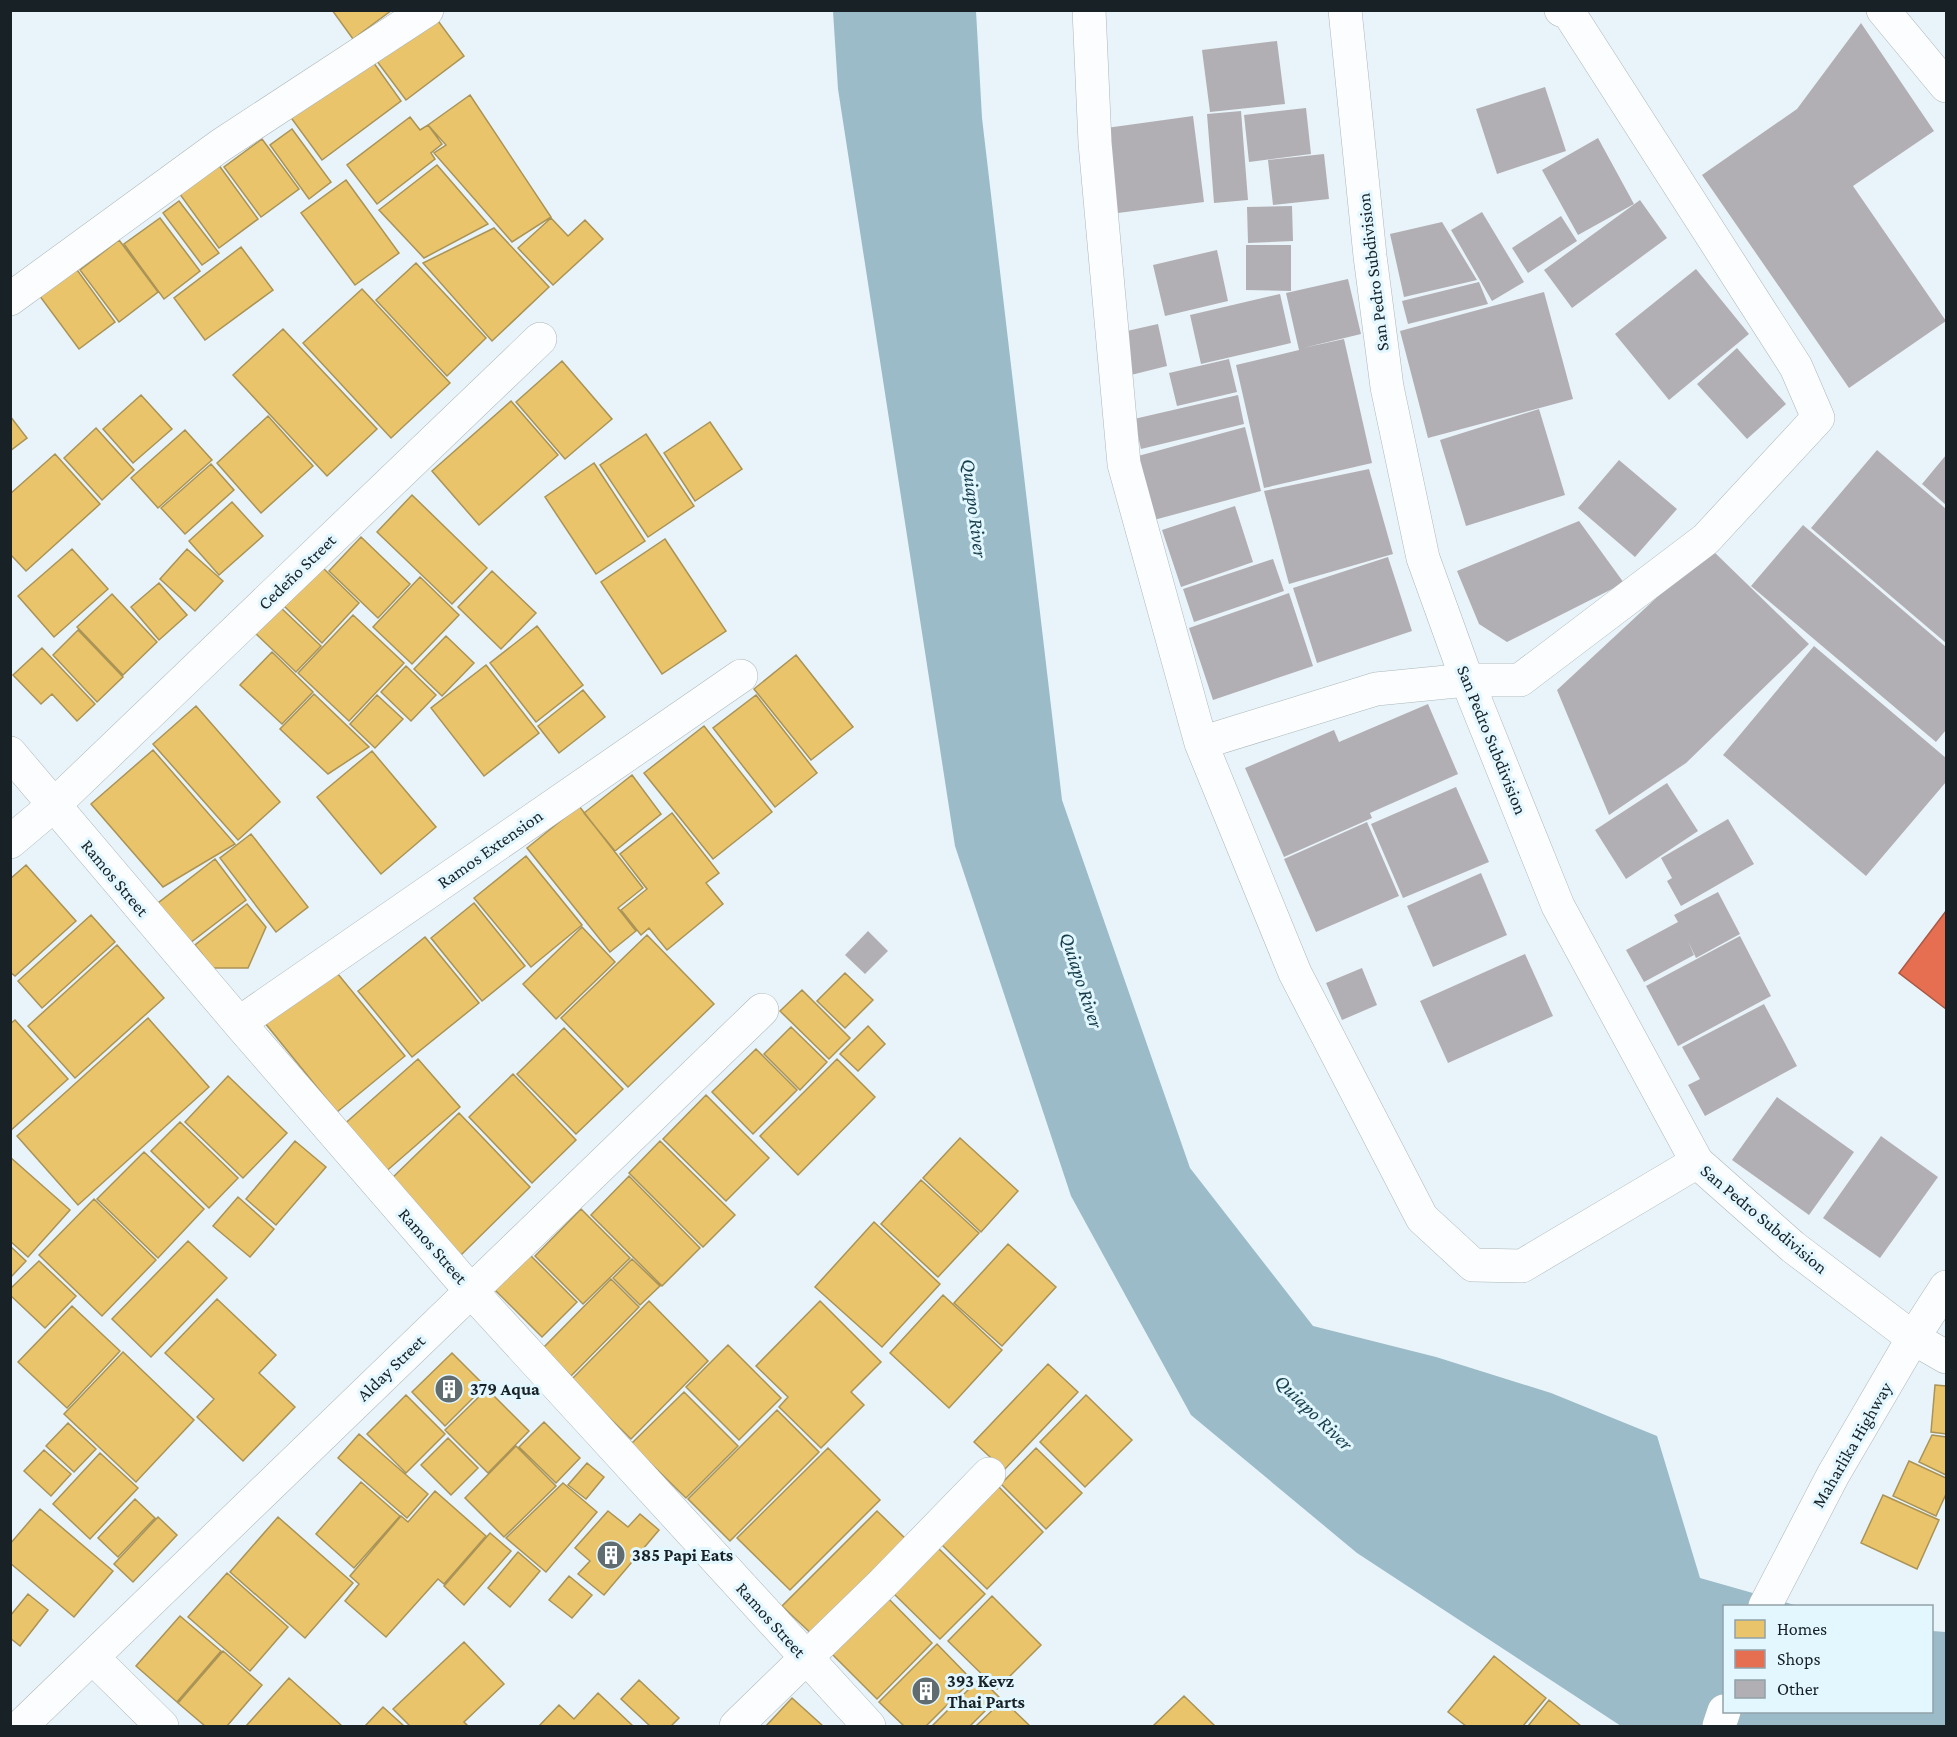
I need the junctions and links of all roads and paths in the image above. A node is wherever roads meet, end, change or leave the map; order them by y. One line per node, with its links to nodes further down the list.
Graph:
1 (427, 10): 7 (street)
2 (1089, 10): 11 (street)
3 (1345, 10): 10 (street, San Pedro Subdivision)
4 (1561, 10): 10 (street)
5 (1883, 10): 6 (street)
6 (1947, 86)
7 (10, 299)
8 (540, 339): 13 (street, Cedeño Street)
9 (741, 676): 16 (street, Ramos Extension)
10 (1467, 680): 11 (street); 17 (street, San Pedro Subdivision)
11 (1201, 743): 17 (street)
12 (10, 753): 13 (street, Ramos Street)
13 (54, 805): 14 (street, Cedeño Street); 16 (street, Ramos Street)
14 (10, 842)
15 (762, 1010): 19 (street, Alday Street)
16 (239, 1023): 19 (street, Ramos Street)
17 (1697, 1162): 20 (street, San Pedro Subdivision)
18 (1947, 1287): 20 (street, Maharlika Highway)
19 (471, 1291): 24 (street, Alday Street); 25 (street, Ramos Street)
20 (1913, 1338): 21 (street, San Pedro Subdivision); 23 (street, Maharlika Highway)
21 (1947, 1357)
22 (989, 1474): 25 (street)
23 (1767, 1602)
24 (93, 1658): 26 (street, Alday Street); 27 (street)
25 (806, 1659): 28 (street); 29 (street, Ramos Street)
26 (21, 1726)
27 (162, 1726)
28 (736, 1726)
29 (869, 1726)

